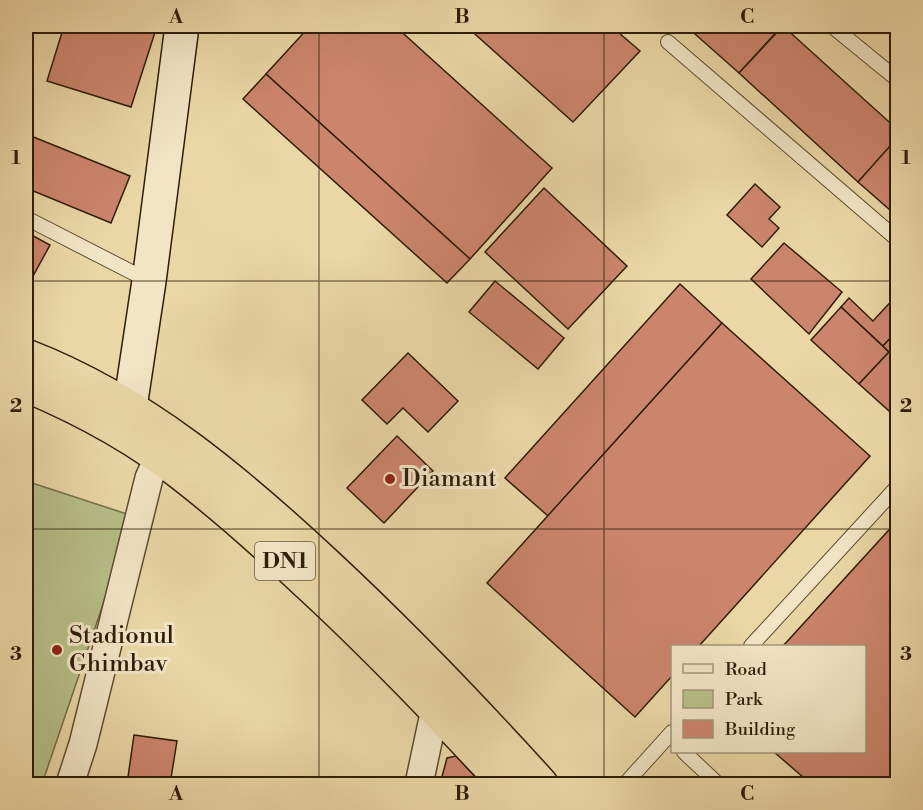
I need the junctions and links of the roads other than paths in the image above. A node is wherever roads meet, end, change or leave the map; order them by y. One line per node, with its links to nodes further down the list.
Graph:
1 (182, 26): 7 (main road)
2 (832, 26): 4 (lane)
3 (668, 42): 6 (lane)
4 (897, 80)
5 (26, 218): 7 (lane)
6 (897, 240)
7 (149, 281): 10 (main road)
8 (26, 356): 10 (highway, DN1)
9 (26, 385): 11 (highway, DN1)
10 (130, 407): 20 (highway, DN1)
11 (158, 458): 14 (highway, DN1); 17 (street)
12 (897, 486): 13 (lane)
13 (752, 645)
14 (435, 708): 18 (street); 19 (highway, DN1)
15 (671, 736): 21 (lane)
16 (685, 753): 22 (lane)
17 (70, 784)
18 (419, 784)
19 (506, 784)
20 (541, 784)
21 (625, 784)
22 (718, 784)

